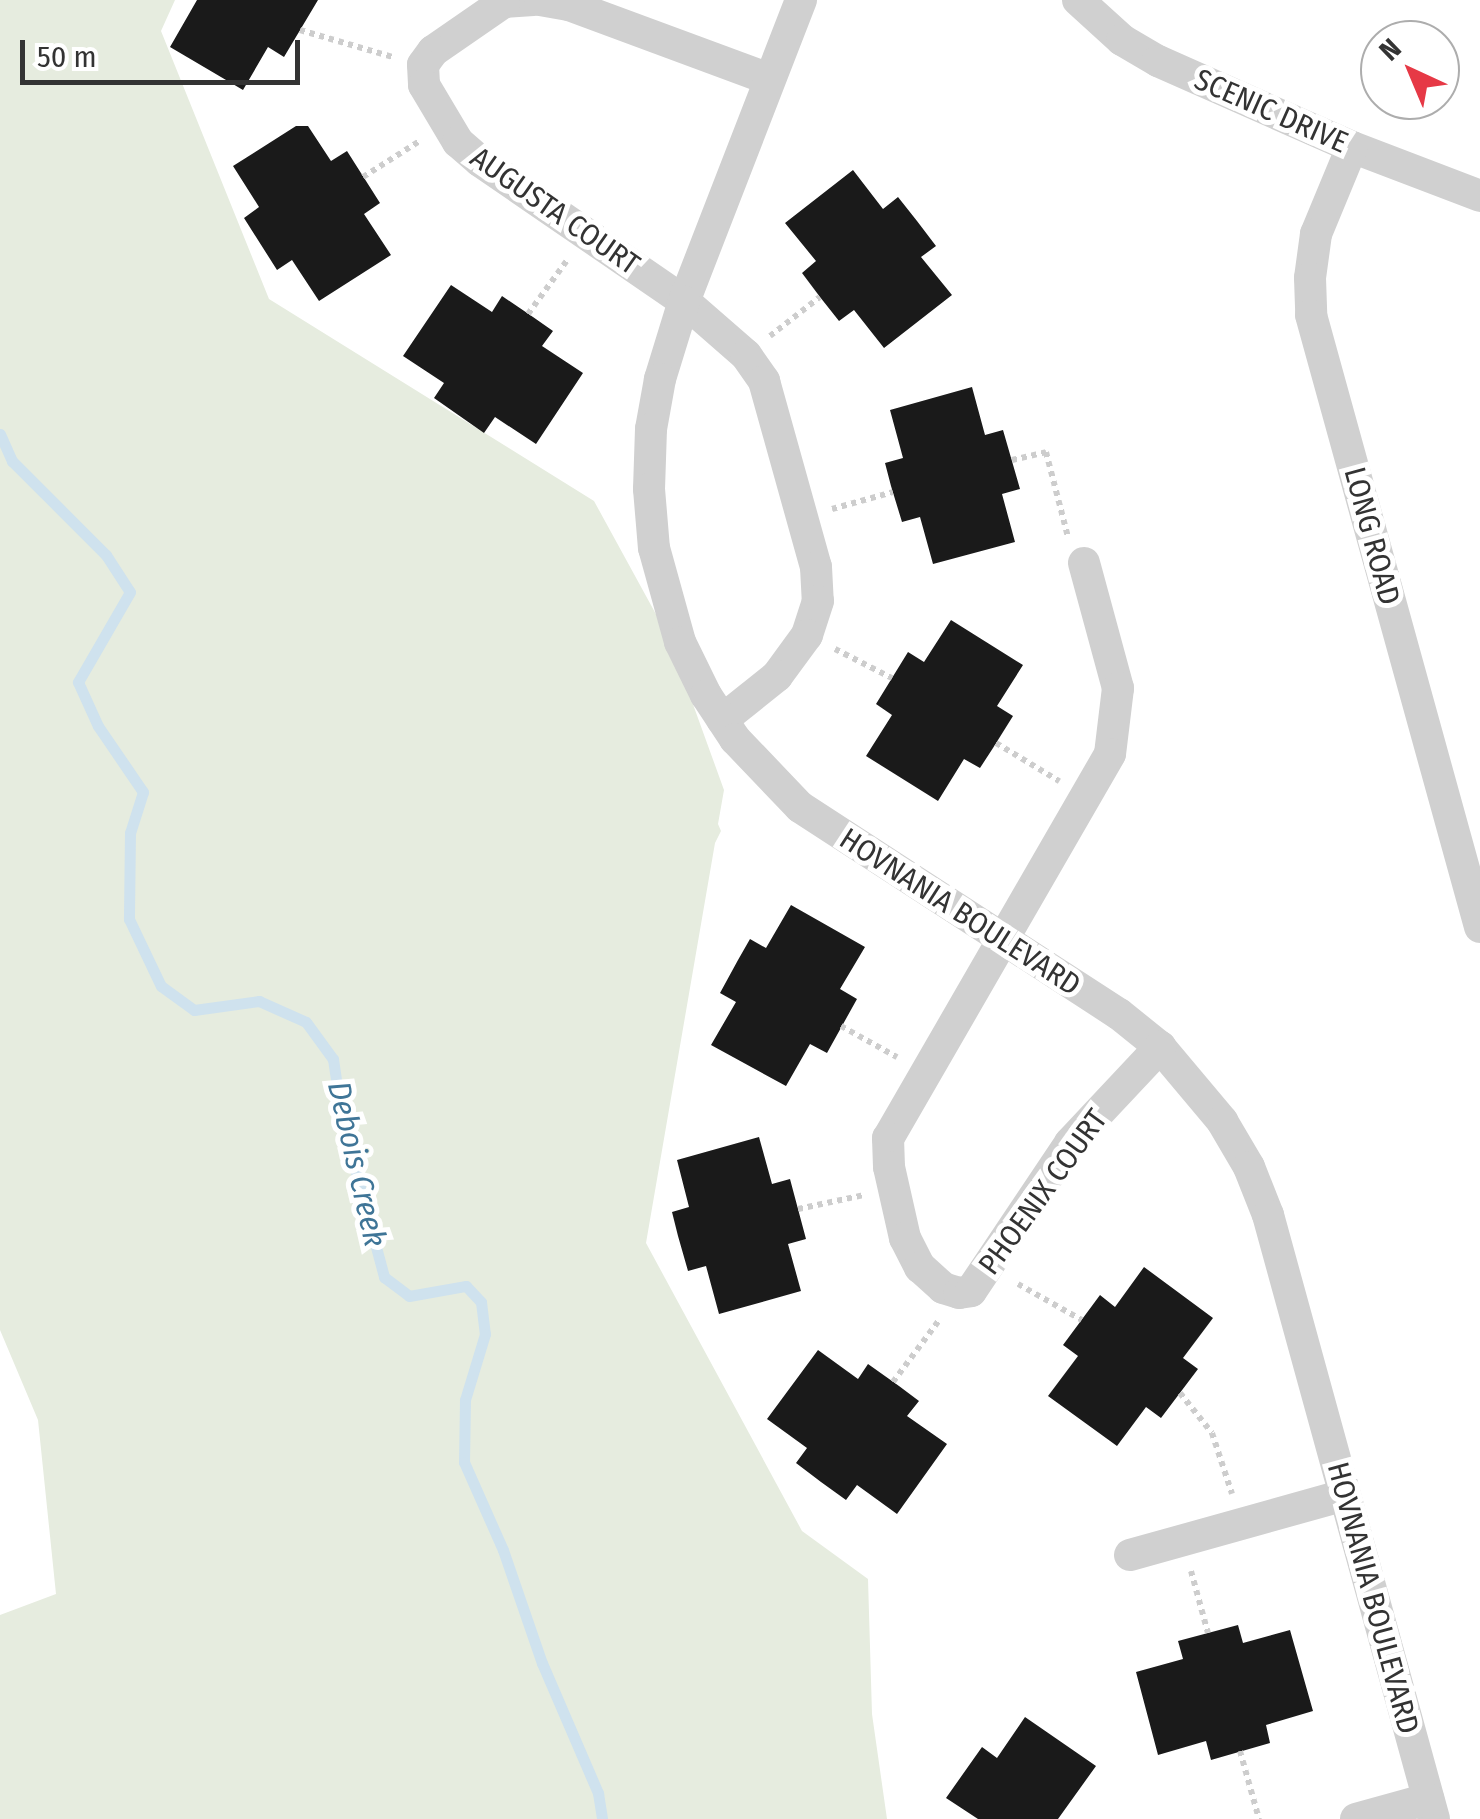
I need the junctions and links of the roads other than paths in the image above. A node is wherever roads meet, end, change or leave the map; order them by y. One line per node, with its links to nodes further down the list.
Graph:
1 (533, 0): 8 (street, AUGUSTA COURT)
2 (540, 0): 5 (street)
3 (800, 0): 5 (street, HOVNANIA BOULEVARD)
4 (1078, 0): 6 (street, SCENIC DRIVE)
5 (769, 79): 8 (street, HOVNANIA BOULEVARD)
6 (1352, 147): 7 (street, SCENIC DRIVE); 11 (street, LONG ROAD)
7 (1480, 196)
8 (684, 302): 10 (street, HOVNANIA BOULEVARD); 10 (street, AUGUSTA COURT)
9 (1084, 563): 12 (street)
10 (722, 720): 12 (street, HOVNANIA BOULEVARD)
11 (1480, 927)
12 (1002, 938): 13 (street, HOVNANIA BOULEVARD); 13 (street, PHOENIX COURT)
13 (1160, 1048): 14 (street, HOVNANIA BOULEVARD)
14 (1345, 1496): 15 (street); 16 (street, HOVNANIA BOULEVARD)
15 (1130, 1556)
16 (1431, 1809): 17 (street)
17 (1356, 1819)

